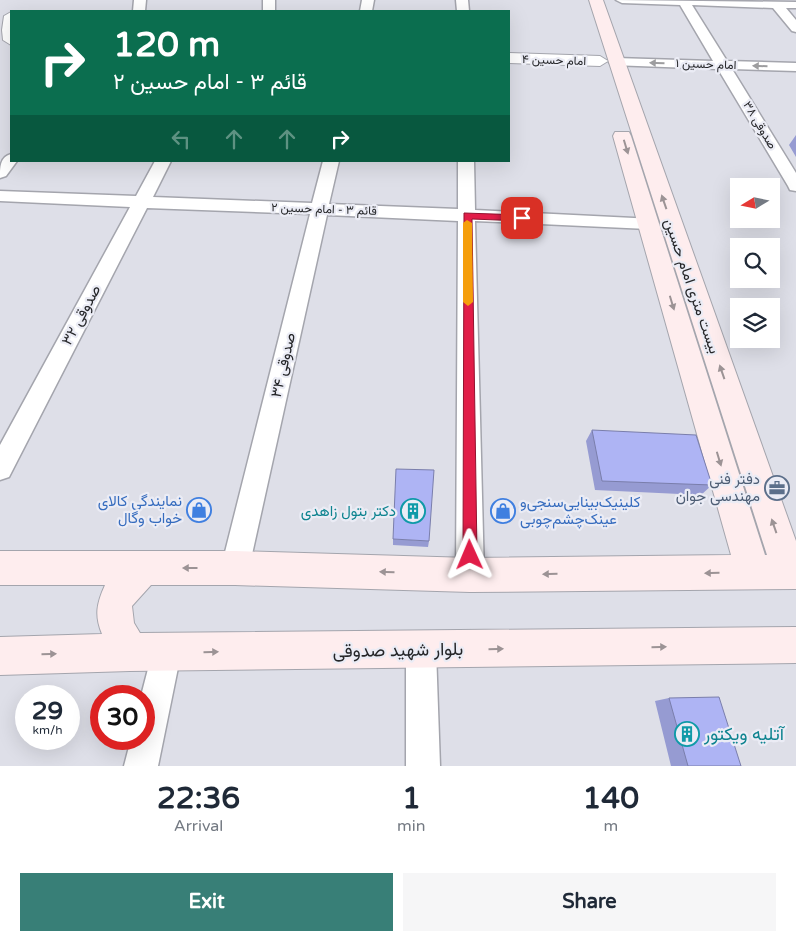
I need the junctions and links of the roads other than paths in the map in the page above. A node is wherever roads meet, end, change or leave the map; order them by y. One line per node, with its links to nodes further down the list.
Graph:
1 (582, 0): 9 (main road, بیست متری امام حسین)
2 (596, 0): 9 (main road, بیست متری امام حسین)
3 (622, 0): 4 (street)
4 (684, 1): 5 (street); 10 (street, صدوقی ۳۸)
5 (775, 2): 6 (street); 7 (street)
6 (796, 5)
7 (796, 28)
8 (510, 58): 9 (street, امام حسین ۴)
9 (608, 62): 10 (street, امام حسین ۱, one-way to 9); 22 (main road, بیست متری امام حسین, one-way to 22); 28 (main road, بیست متری امام حسین, one-way to 9)
10 (723, 65): 11 (street, امام حسین ۱, one-way to 10); 17 (street, صدوقی ۳۸)
11 (796, 67)
12 (10, 160): 16 (street)
13 (162, 162): 19 (street, صدوقی ۳۲)
14 (330, 162): 20 (street, صدوقی ۳۴)
15 (466, 162): 21 (street)
16 (0, 173)
17 (796, 186)
18 (0, 196): 19 (street, قائم ۳ - امام حسین ۲)
19 (141, 202): 20 (street, قائم ۳ - امام حسین ۲); 23 (street, صدوقی ۳۲)
20 (320, 208): 21 (street, قائم ۳ - امام حسین ۲); 25 (street, صدوقی ۳۴)
21 (467, 216): 22 (street, قائم ۳ - امام حسین ۲); 29 (street)
22 (648, 223): 27 (main road, بیست متری امام حسین, one-way to 27)
23 (0, 469)
24 (0, 568): 26 (main road)
25 (235, 568): 26 (main road, one-way to 26); 29 (main road, one-way to 25)
26 (144, 569): 32 (main road)
27 (753, 572): 28 (main road); 29 (main road, one-way to 29)
28 (793, 572)
29 (470, 575)
30 (796, 645): 31 (main road, بلوار شهید صدوقی, one-way to 30)
31 (421, 650): 33 (main road, بلوار شهید صدوقی, one-way to 31); 36 (street)
32 (130, 652): 33 (main road, بلوار شهید صدوقی); 34 (main road, بلوار شهید صدوقی, one-way to 32)
33 (166, 653): 35 (street)
34 (0, 656)
35 (141, 766)
36 (423, 766)

